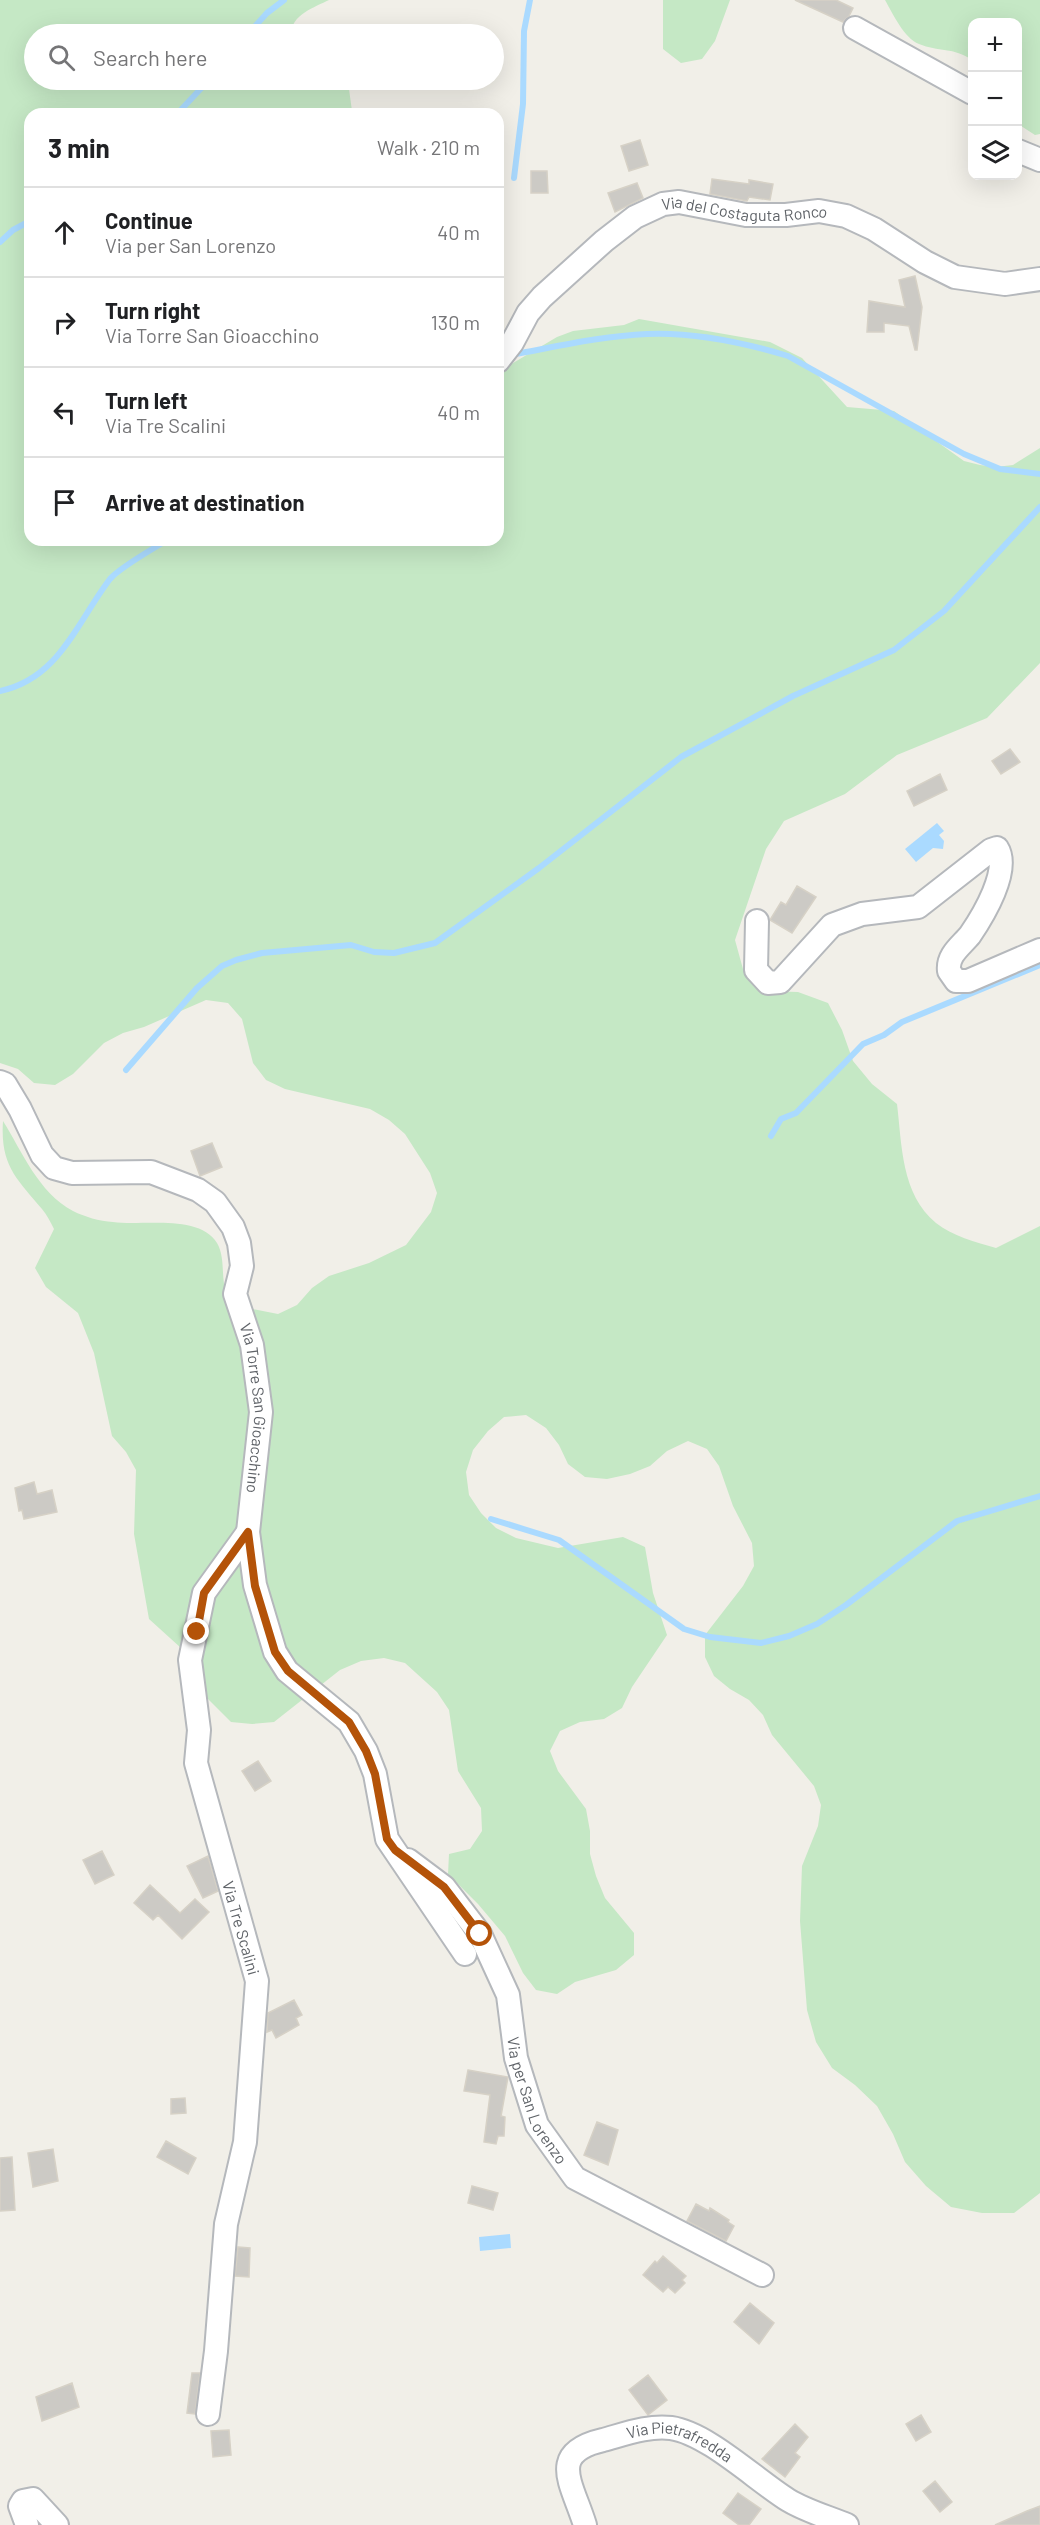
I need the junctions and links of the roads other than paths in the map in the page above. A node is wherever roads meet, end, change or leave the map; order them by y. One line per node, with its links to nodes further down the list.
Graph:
1 (855, 28): 2 (street)
2 (968, 91)
3 (1022, 153): 4 (street)
4 (1040, 160)
5 (1040, 279): 6 (street, Via del Costaguta Ronco)
6 (504, 353)
7 (757, 921): 8 (street)
8 (1040, 950)
9 (0, 1082): 10 (street, Via Torre San Gioacchino)
10 (248, 1532): 11 (street, Via Torre San Gioacchino); 14 (street, Via Tre Scalini)
11 (395, 1850): 12 (street, Via Torre San Gioacchino); 13 (street, Via per San Lorenzo)
12 (465, 1954)
13 (762, 2275)
14 (208, 2414)
15 (27, 2525): 16 (street)
16 (57, 2525)
17 (585, 2525): 18 (street, Via Pietrafredda)
18 (847, 2525)

